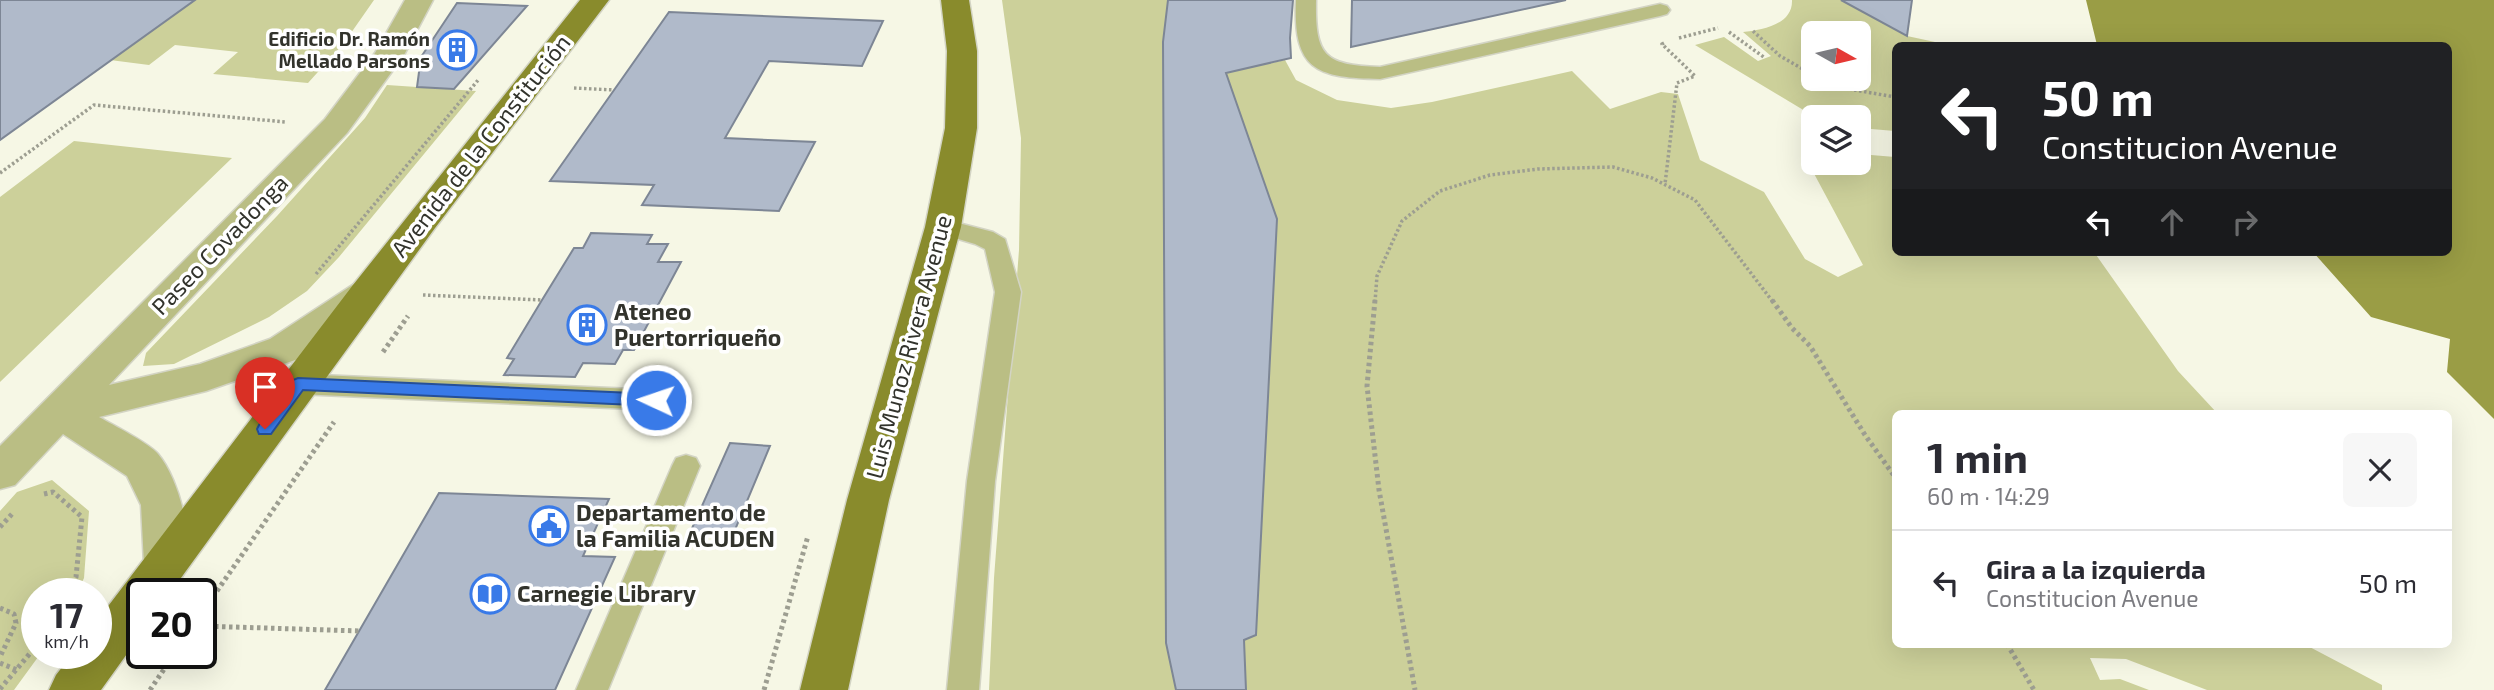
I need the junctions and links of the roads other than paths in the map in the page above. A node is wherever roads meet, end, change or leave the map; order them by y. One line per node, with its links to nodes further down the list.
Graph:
1 (419, 0): 10 (street, Paseo Covadonga)
2 (595, 0): 7 (main road, Avenida de la Constitución)
3 (955, 0): 6 (main road, Luis Munoz Rivera Avenue)
4 (1306, 0): 5 (lane)
5 (1660, 10)
6 (943, 227): 18 (main road, Luis Munoz Rivera Avenue); 19 (lane)
7 (368, 292): 8 (main road, Avenida de la Constitución); 10 (street)
8 (298, 384): 9 (lane); 14 (main road, Avenida de la Constitución)
9 (656, 400)
10 (59, 411): 12 (street, Paseo Covadonga); 13 (street)
11 (686, 466): 17 (lane)
12 (0, 473)
13 (152, 578)
14 (156, 578)
15 (126, 619): 16 (main road, Avenida de la Constitución)
16 (73, 690)
17 (592, 690)
18 (824, 690)
19 (963, 690)

